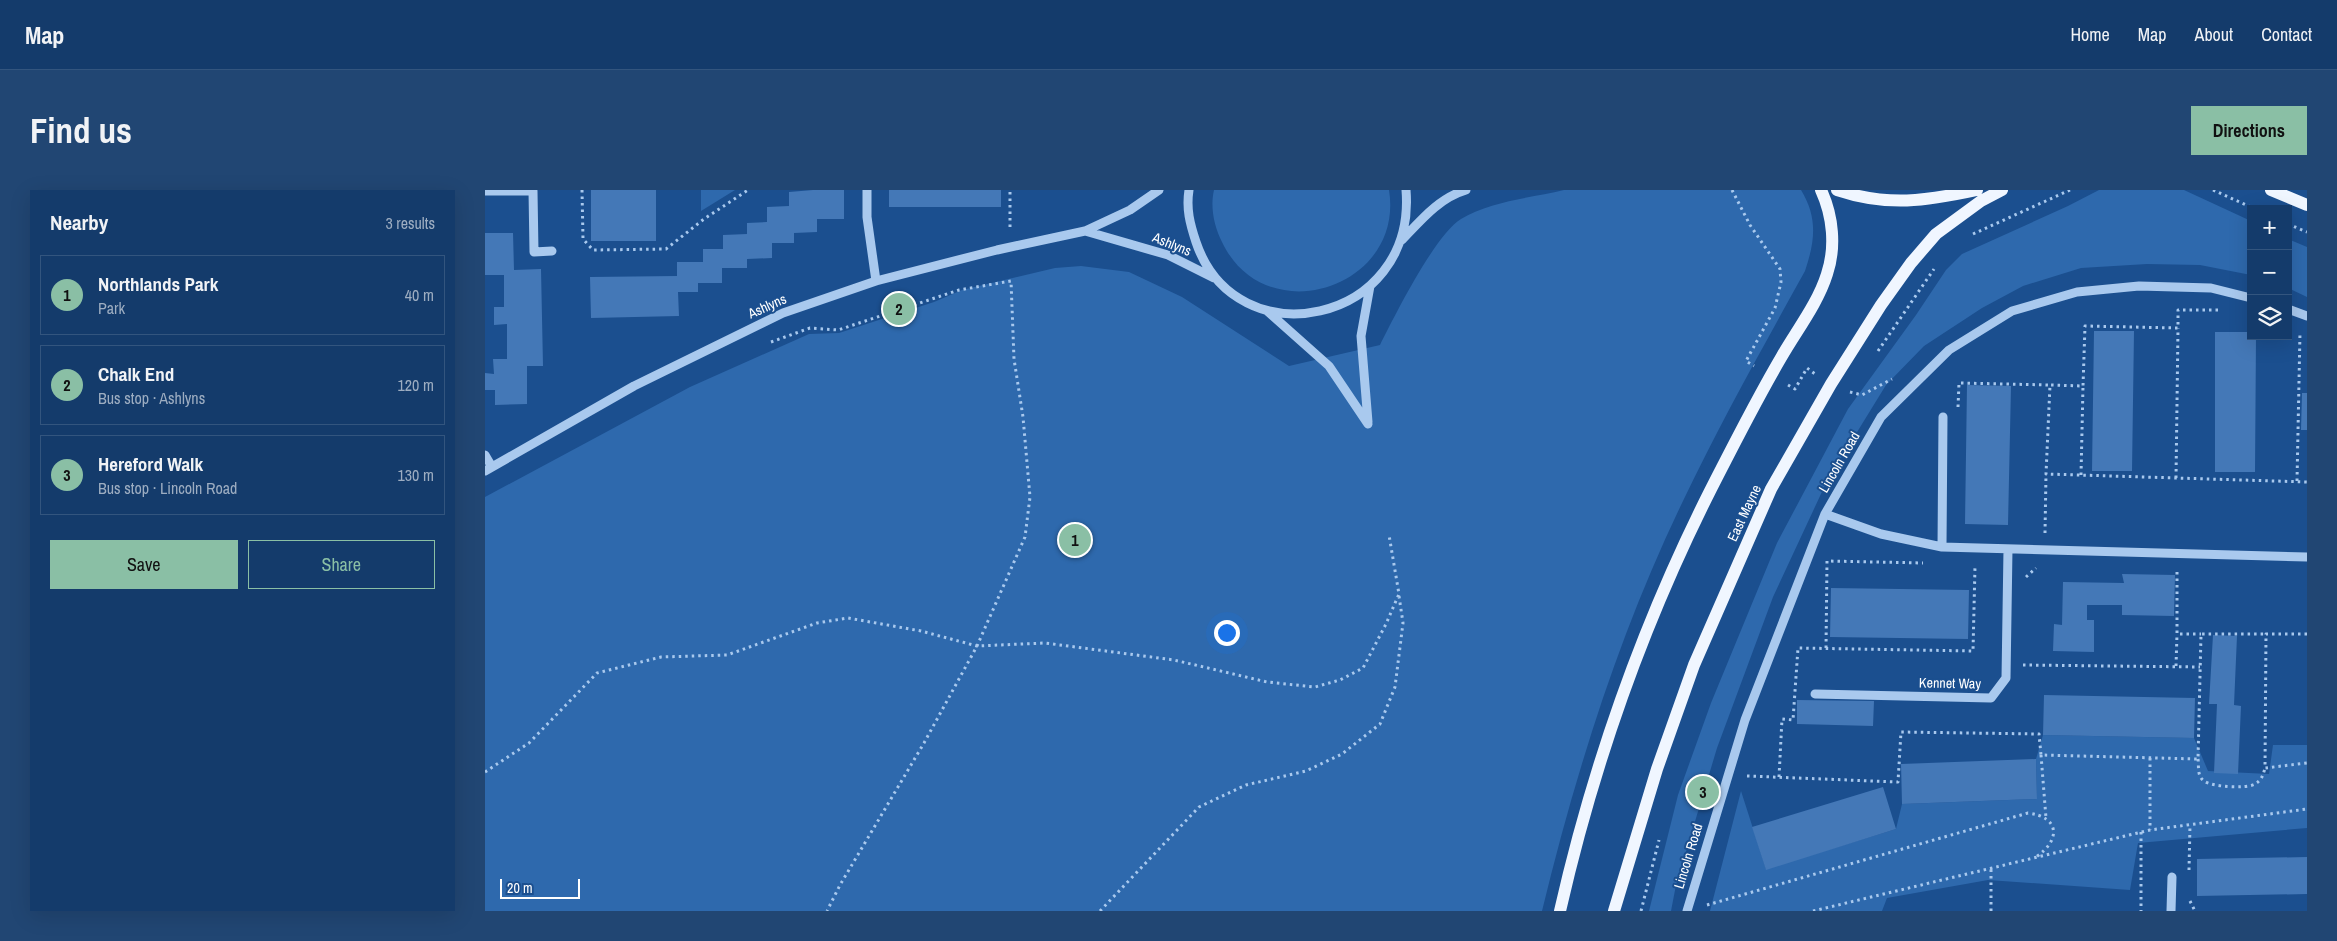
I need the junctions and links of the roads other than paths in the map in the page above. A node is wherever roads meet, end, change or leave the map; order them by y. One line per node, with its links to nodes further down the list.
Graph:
1 (867, 190): 17 (street)
2 (1159, 190): 13 (street, Ashlyns)
3 (1189, 190): 16 (street)
4 (1406, 190): 14 (street)
5 (1466, 190): 14 (street)
6 (1821, 190): 32 (main road)
7 (1837, 190): 8 (main road)
8 (1977, 190)
9 (2002, 190): 33 (main road, East Mayne)
10 (2271, 190): 12 (main road)
11 (485, 191): 15 (street)
12 (2307, 205)
13 (1085, 231): 16 (street, Ashlyns); 17 (street, Ashlyns)
14 (1400, 243): 18 (street)
15 (552, 251)
16 (1218, 280): 20 (street)
17 (876, 281): 25 (street, Ashlyns)
18 (1370, 286): 20 (street); 20 (street)
19 (2247, 297): 26 (street, Lincoln Road)
20 (1266, 310)
21 (2292, 310): 22 (street)
22 (2307, 316)
23 (1943, 417): 27 (street)
24 (485, 455): 25 (street)
25 (489, 469)
26 (1825, 514): 27 (street); 34 (street, Lincoln Road)
27 (1942, 547): 28 (street)
28 (2008, 550): 29 (street); 30 (street, Kennet Way)
29 (2307, 557)
30 (1815, 694)
31 (2172, 877): 35 (street)
32 (1560, 911)
33 (1615, 911)
34 (1687, 911)
35 (2171, 911)

